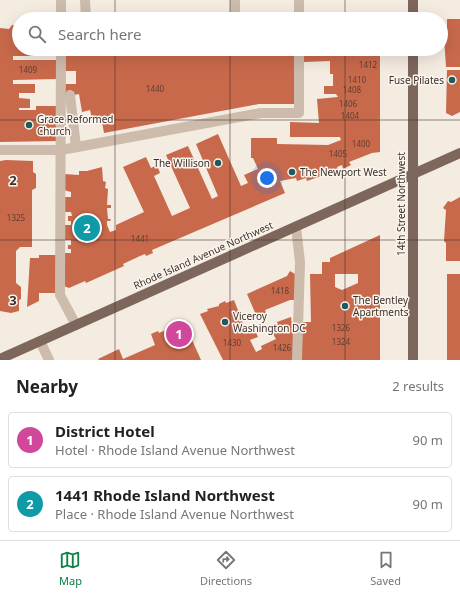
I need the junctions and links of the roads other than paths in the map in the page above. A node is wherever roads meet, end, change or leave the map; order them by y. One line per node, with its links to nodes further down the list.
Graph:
1 (61, 0): 6 (lane)
2 (85, 0): 7 (lane)
3 (235, 0): 8 (lane)
4 (299, 0): 9 (lane)
5 (413, 0): 10 (main road)
6 (61, 12)
7 (86, 12)
8 (236, 12)
9 (299, 12)
10 (413, 12)
11 (61, 56): 17 (lane)
12 (299, 56): 15 (lane)
13 (414, 56): 19 (main road, 14th Street Northwest)
14 (70, 95): 15 (lane)
15 (76, 147): 17 (lane)
16 (0, 150): 17 (lane)
17 (61, 150): 21 (lane)
18 (460, 153): 19 (main road, Rhode Island Avenue Northwest)
19 (414, 174): 20 (main road, Rhode Island Avenue Northwest); 26 (main road, 14th Street Northwest)
20 (296, 227): 21 (main road, Rhode Island Avenue Northwest); 25 (lane)
21 (76, 325): 22 (main road, Rhode Island Avenue Northwest)
22 (40, 341): 23 (main road, Rhode Island Avenue Northwest); 24 (lane)
23 (0, 359)
24 (48, 360)
25 (297, 360)
26 (413, 360)

